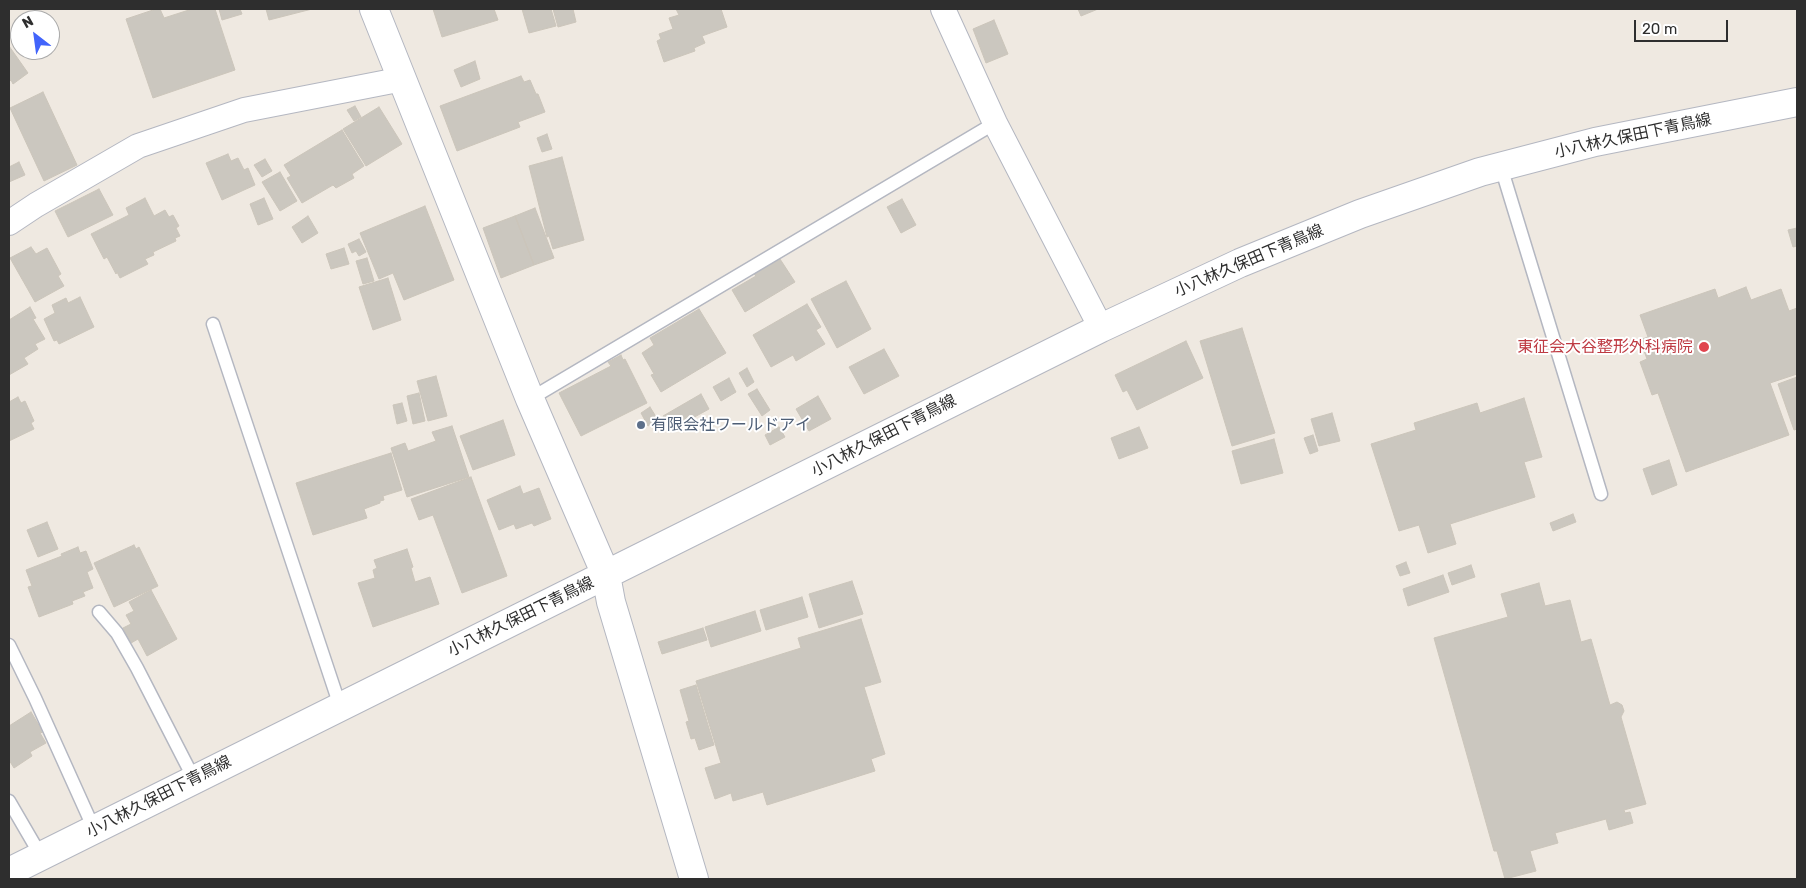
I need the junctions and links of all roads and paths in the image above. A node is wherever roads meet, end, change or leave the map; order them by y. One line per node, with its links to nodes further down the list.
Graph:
1 (374, 9): 3 (main road)
2 (943, 9): 5 (street)
3 (402, 79): 7 (street); 10 (main road)
4 (1797, 102): 6 (main road, 小八林久保田下青鳥線)
5 (995, 123): 9 (street); 10 (lane)
6 (1501, 167): 9 (main road, 小八林久保田下青鳥線); 11 (lane)
7 (9, 223)
8 (213, 324): 15 (lane)
9 (1101, 328): 12 (main road, 小八林久保田下青鳥線)
10 (530, 399): 12 (main road)
11 (1601, 494)
12 (606, 575): 15 (main road, 小八林久保田下青鳥線); 21 (main road)
13 (99, 612): 16 (lane)
14 (9, 646): 18 (lane)
15 (340, 706): 16 (main road, 小八林久保田下青鳥線)
16 (194, 779): 18 (main road, 小八林久保田下青鳥線)
17 (9, 801): 19 (lane)
18 (94, 829): 19 (main road, 小八林久保田下青鳥線)
19 (41, 856): 20 (main road, 小八林久保田下青鳥線)
20 (9, 872)
21 (694, 879)

